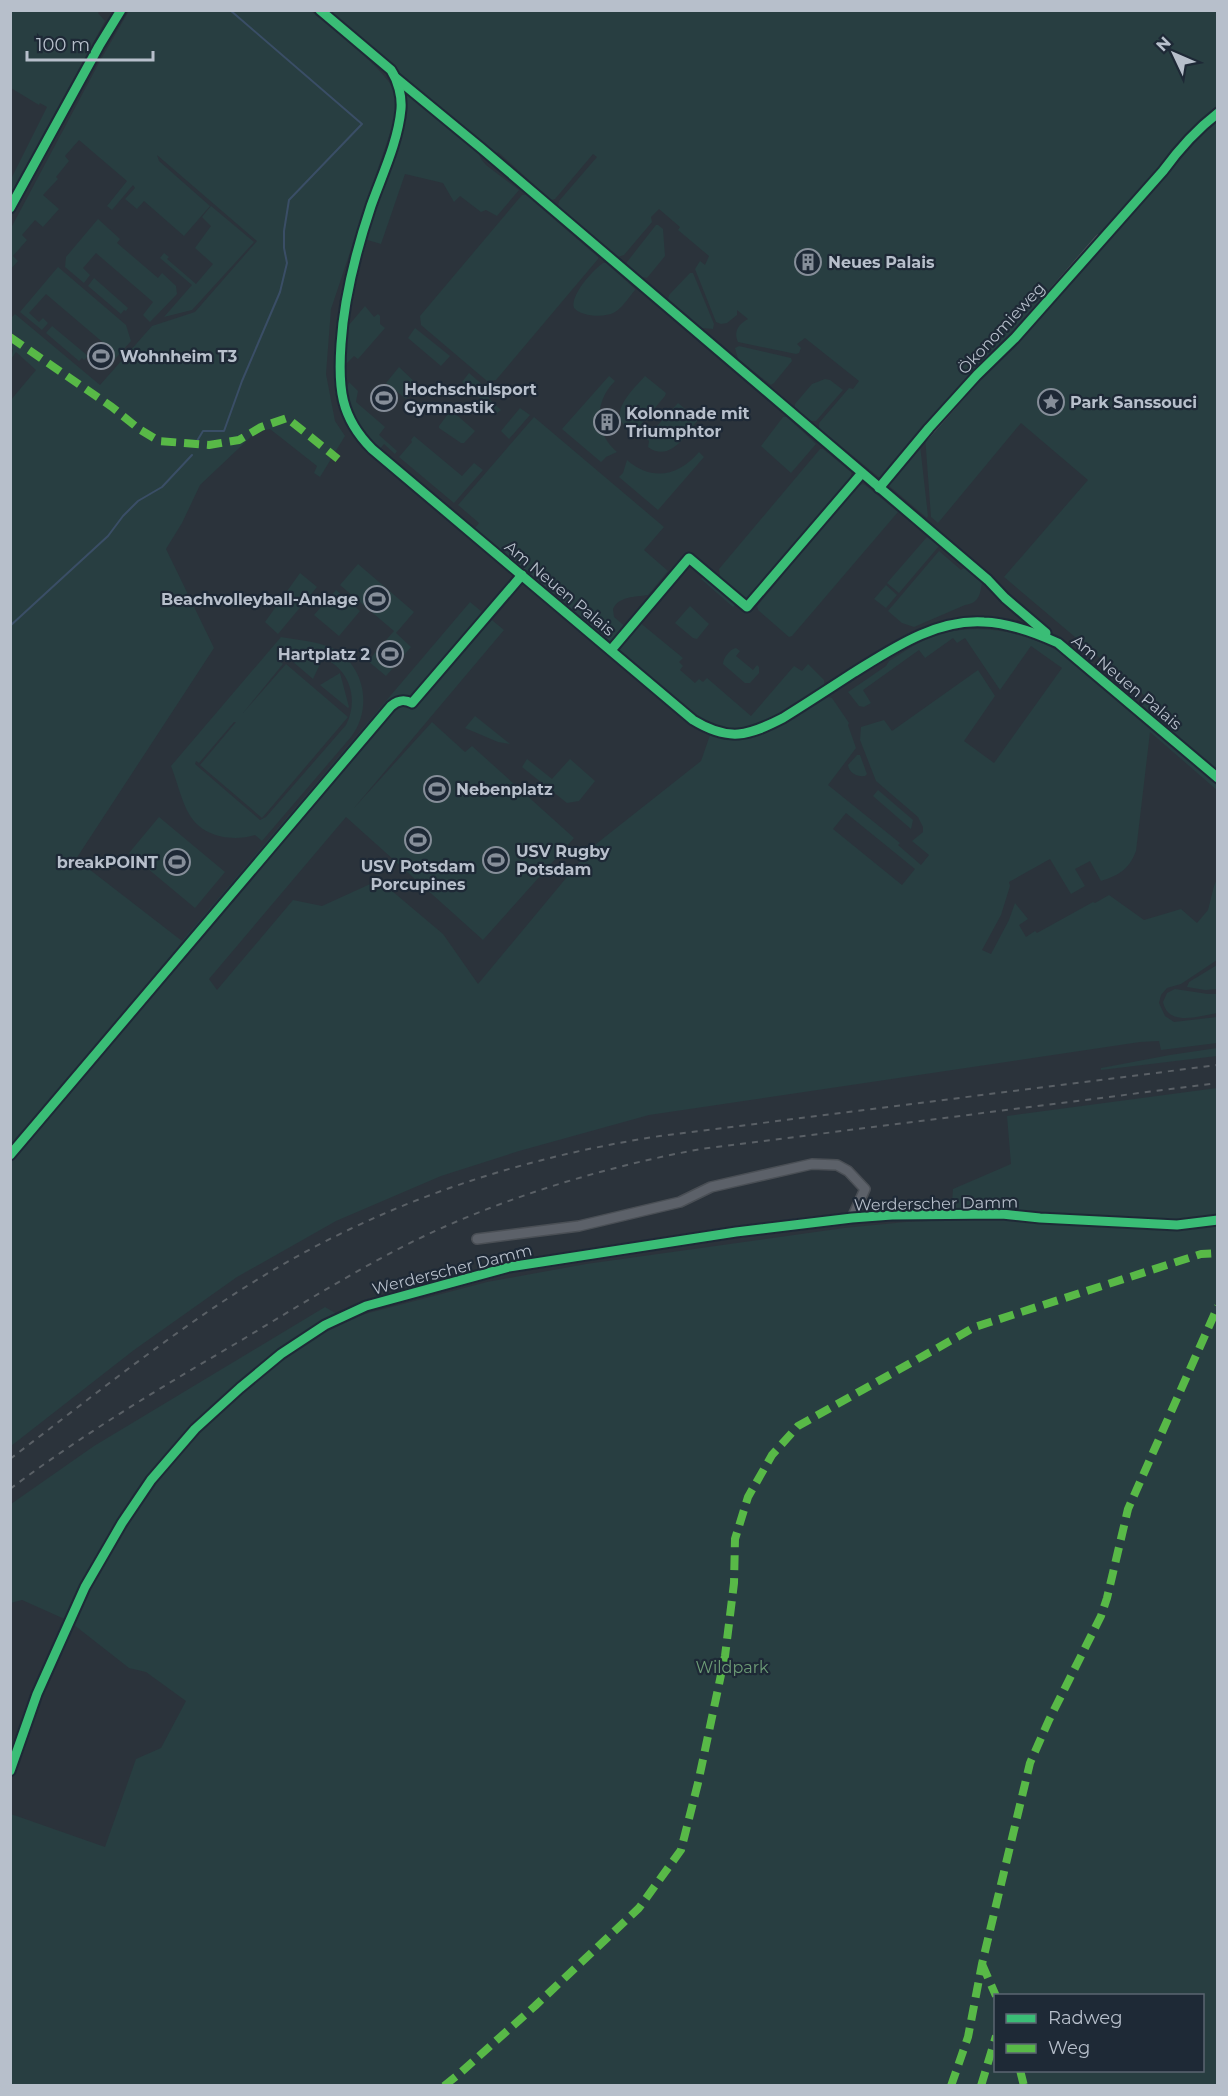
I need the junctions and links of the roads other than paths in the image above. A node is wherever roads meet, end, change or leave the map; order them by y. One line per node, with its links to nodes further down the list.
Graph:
1 (121, 10): 3 (street)
2 (320, 10): 6 (street, Am Neuen Palais)
3 (10, 208)
4 (1100, 240): 5 (street, Ökonomieweg)
5 (924, 435)
6 (1218, 778)
7 (852, 1218): 8 (street, Werderscher Damm); 9 (street, Werderscher Damm); 10 (street, Werderscher Damm)
8 (1218, 1220)
9 (477, 1239)
10 (10, 1771)

